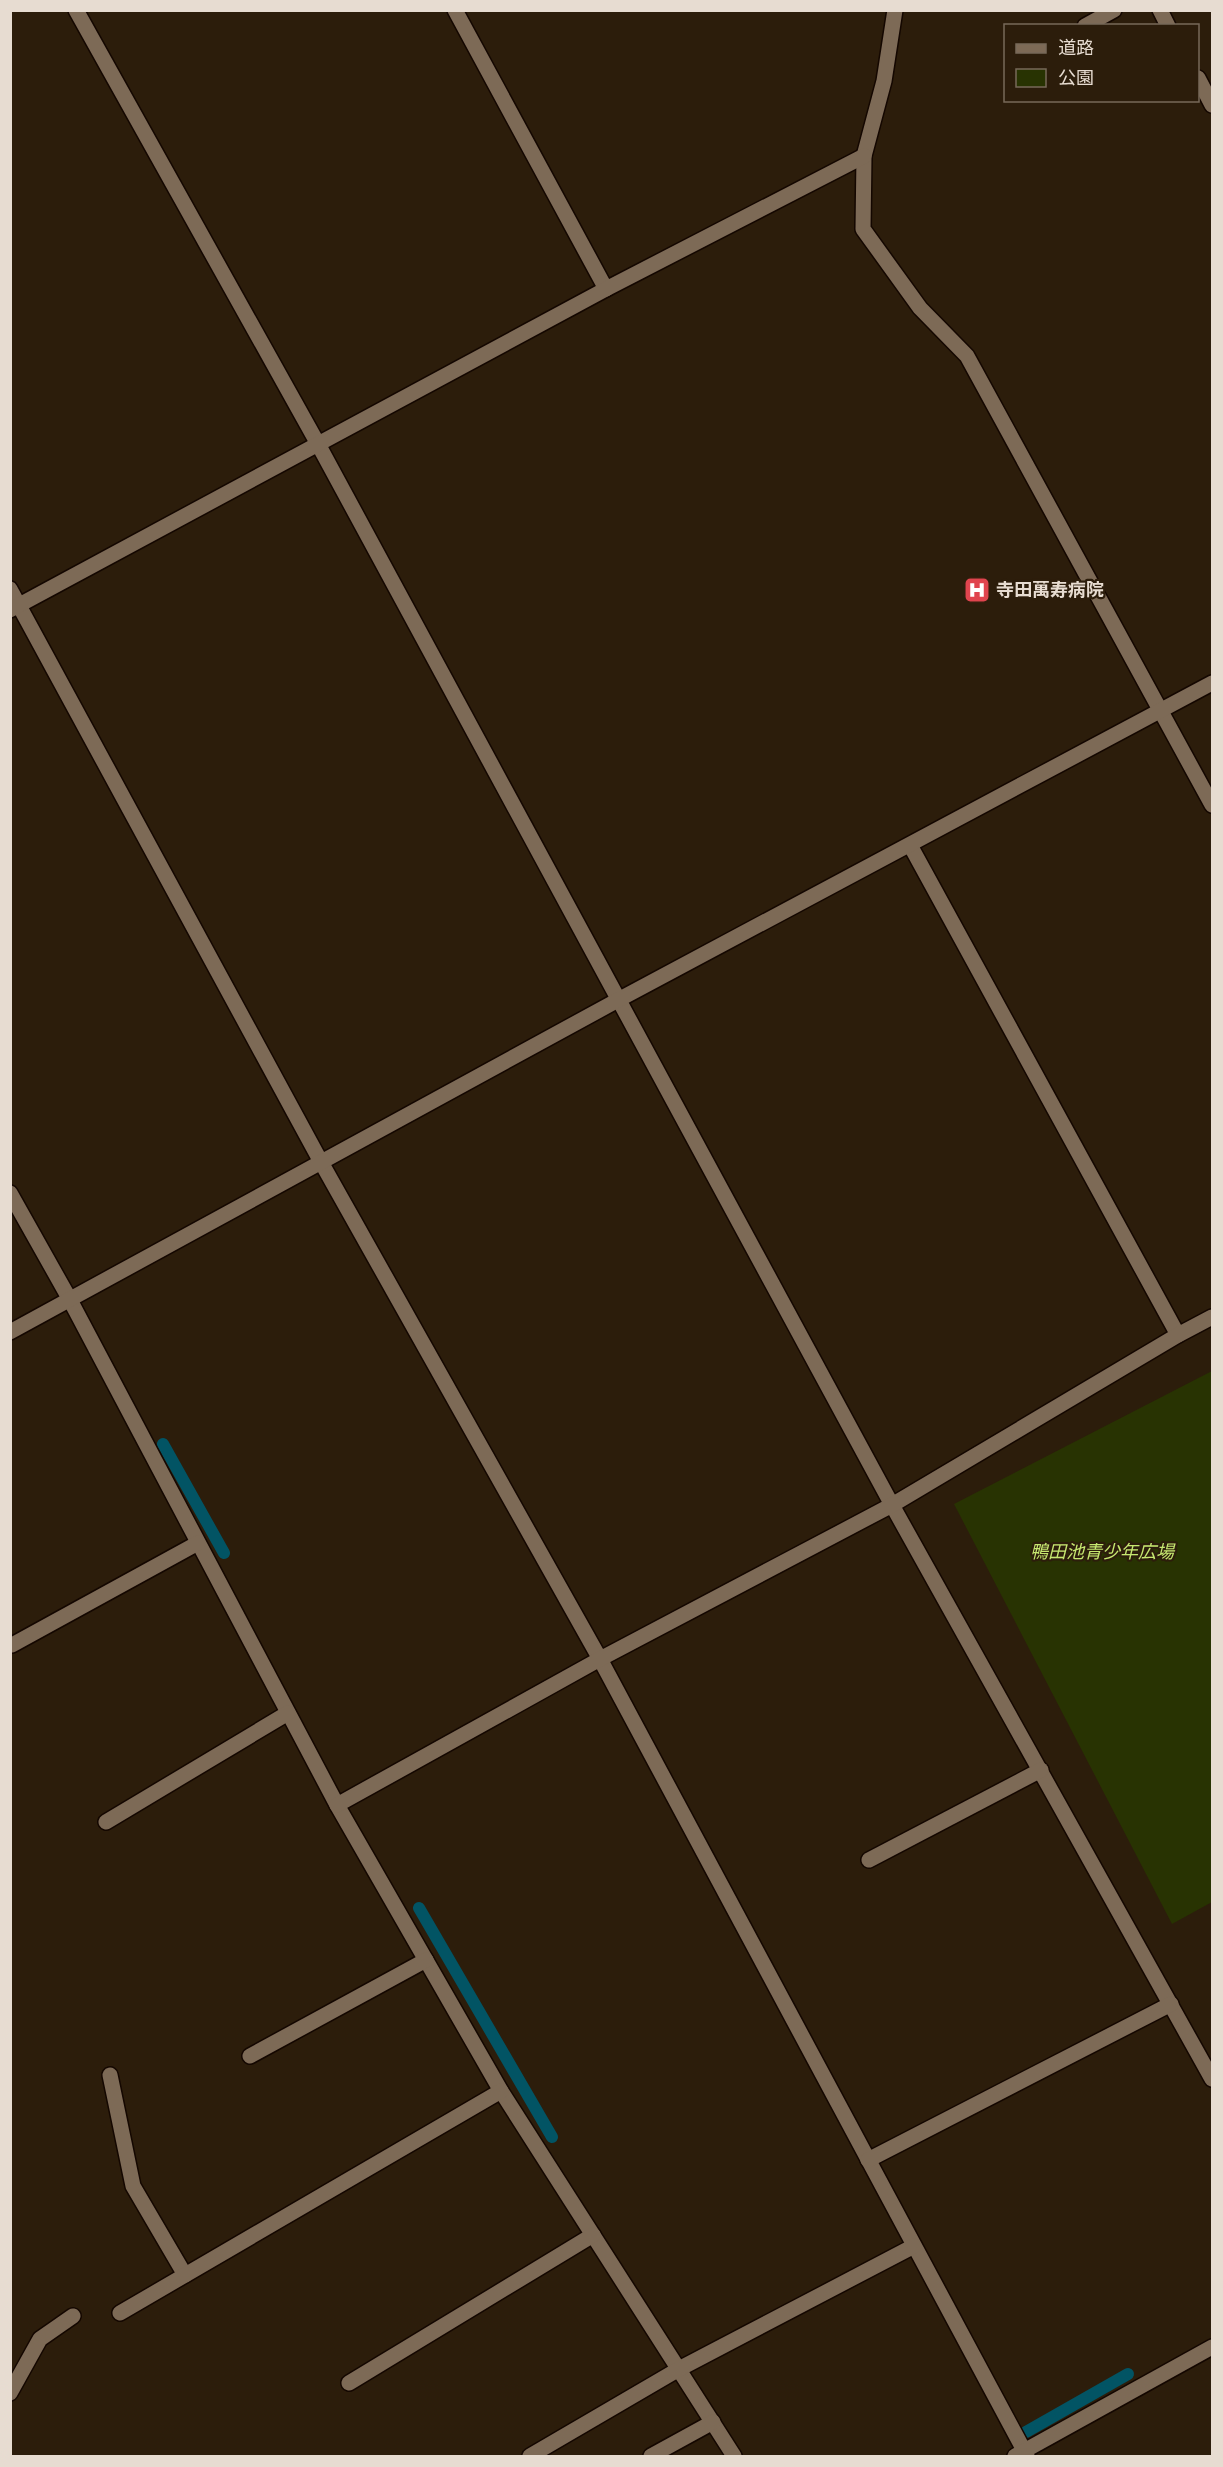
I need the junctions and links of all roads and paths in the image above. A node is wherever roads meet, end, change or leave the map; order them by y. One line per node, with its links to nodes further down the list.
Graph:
1 (76, 10): 12 (street)
2 (455, 10): 11 (street)
3 (895, 10): 10 (street)
4 (1114, 10): 6 (street)
5 (1160, 10): 7 (street)
6 (1089, 24)
7 (1167, 24)
8 (1199, 82): 9 (street)
9 (1212, 105)
10 (864, 156): 11 (street); 16 (street)
11 (606, 289): 12 (street)
12 (318, 444): 14 (street); 19 (street)
13 (10, 589): 14 (street)
14 (15, 607): 20 (street)
15 (1212, 682): 16 (street)
16 (1161, 712): 17 (street); 18 (street)
17 (1212, 805)
18 (910, 845): 19 (street); 25 (street)
19 (618, 1000): 20 (street); 26 (street)
20 (321, 1161): 22 (street); 29 (street)
21 (10, 1193): 22 (street)
22 (69, 1298): 24 (street); 27 (street)
23 (1212, 1317): 25 (street)
24 (10, 1332)
25 (1178, 1335): 26 (street)
26 (892, 1505): 29 (street); 31 (street)
27 (198, 1543): 28 (street); 30 (street)
28 (12, 1645)
29 (600, 1659): 32 (street); 41 (street)
30 (288, 1713): 32 (street); 33 (street)
31 (1041, 1770): 34 (street); 36 (street)
32 (337, 1805): 35 (street)
33 (106, 1822)
34 (869, 1860)
35 (426, 1960): 37 (street); 40 (street)
36 (1170, 2004): 39 (street); 41 (street)
37 (250, 2056)
38 (110, 2075): 44 (street)
39 (1212, 2079)
40 (501, 2091): 42 (street); 44 (street)
41 (868, 2160): 43 (street)
42 (593, 2235): 48 (street); 49 (street)
43 (914, 2246): 48 (street); 52 (street)
44 (185, 2275): 45 (street)
45 (120, 2313)
46 (73, 2316): 50 (street)
47 (1212, 2347): 52 (street)
48 (679, 2369): 51 (street); 53 (street)
49 (349, 2383)
50 (10, 2393)
51 (713, 2422): 54 (street); 55 (street)
52 (1022, 2455)
53 (530, 2457)
54 (651, 2457)
55 (734, 2457)

